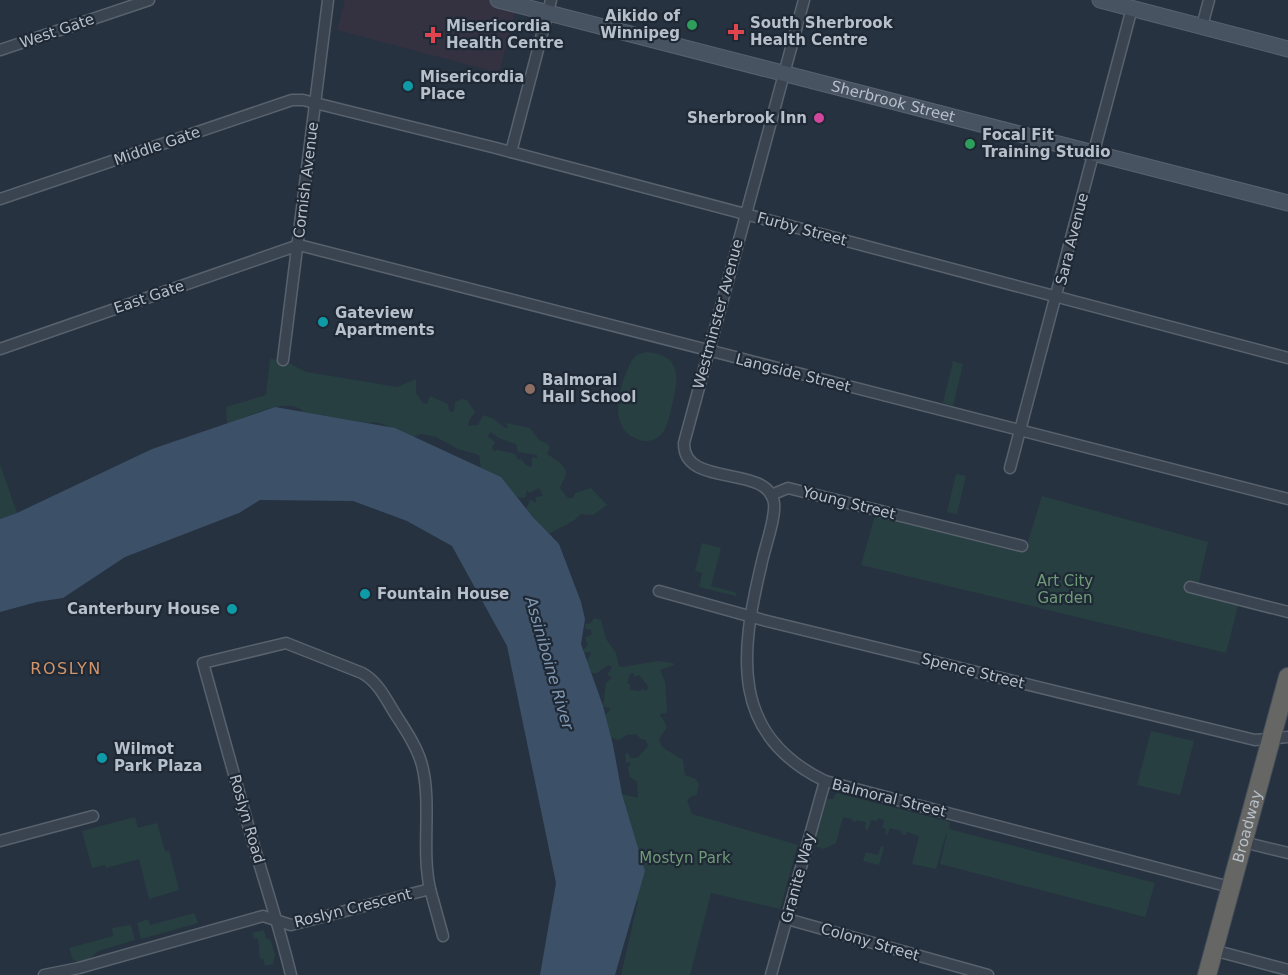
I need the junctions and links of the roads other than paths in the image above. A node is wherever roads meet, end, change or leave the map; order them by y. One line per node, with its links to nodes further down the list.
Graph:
1 (149, 0): 11 (street, West Gate)
2 (328, 0): 13 (street, Cornish Avenue)
3 (498, 0): 7 (main road, Sherbrook Street)
4 (804, 0): 12 (street, Westminster Avenue)
5 (1100, 0): 8 (main road)
6 (1209, 0): 9 (street)
7 (549, 7): 12 (main road, Sherbrook Street); 14 (street)
8 (1132, 9): 9 (main road); 15 (street, Sara Avenue)
9 (1202, 26): 10 (main road)
10 (1288, 49)
11 (0, 50)
12 (784, 74): 15 (main road, Sherbrook Street); 18 (street, Westminster Avenue)
13 (315, 103): 14 (street, Furby Street); 16 (street, Middle Gate); 19 (street, Cornish Avenue)
14 (511, 152): 18 (street, Furby Street)
15 (1094, 153): 17 (main road, Sherbrook Street); 20 (street, Sara Avenue)
16 (0, 199)
17 (1288, 203)
18 (745, 214): 20 (street, Furby Street); 22 (street, Westminster Avenue)
19 (299, 245): 21 (street, East Gate); 22 (street, Langside Street); 24 (street, Cornish Avenue)
20 (1057, 297): 23 (street, Furby Street); 25 (street, Sara Avenue)
21 (0, 349)
22 (708, 351): 25 (street, Langside Street); 27 (street, Westminster Avenue)
23 (1288, 358)
24 (284, 360)
25 (1020, 431): 26 (street, Sara Avenue); 28 (street, Langside Street)
26 (1010, 468)
27 (771, 495): 29 (street, Young Street); 33 (street, Balmoral Street)
28 (1288, 498)
29 (1022, 546)
30 (1190, 587): 32 (street)
31 (659, 591): 33 (street, Spence Street)
32 (1288, 612)
33 (750, 616): 36 (street, Spence Street); 37 (street, Balmoral Street)
34 (203, 663): 43 (street, Roslyn Crescent); 45 (street, Roslyn Road)
35 (1288, 677): 36 (highway, Broadway)
36 (1280, 738): 40 (highway, Broadway)
37 (825, 781): 42 (street, Balmoral Street); 44 (street, Granite Way)
38 (93, 816): 39 (street)
39 (0, 841)
40 (1243, 842): 41 (street); 42 (highway, Broadway)
41 (1288, 854)
42 (1230, 887): 47 (highway, Broadway)
43 (430, 889): 45 (street, Roslyn Crescent); 46 (street, Roslyn Crescent)
44 (787, 918): 51 (street, Granite Way); 52 (street, Colony Street)
45 (277, 921): 49 (street, Roslyn Crescent); 50 (street, Roslyn Road)
46 (443, 936)
47 (1213, 950): 48 (street); 53 (highway, Broadway)
48 (1288, 970)
49 (44, 975)
50 (291, 975)
51 (771, 975)
52 (988, 975)
53 (1207, 975)

